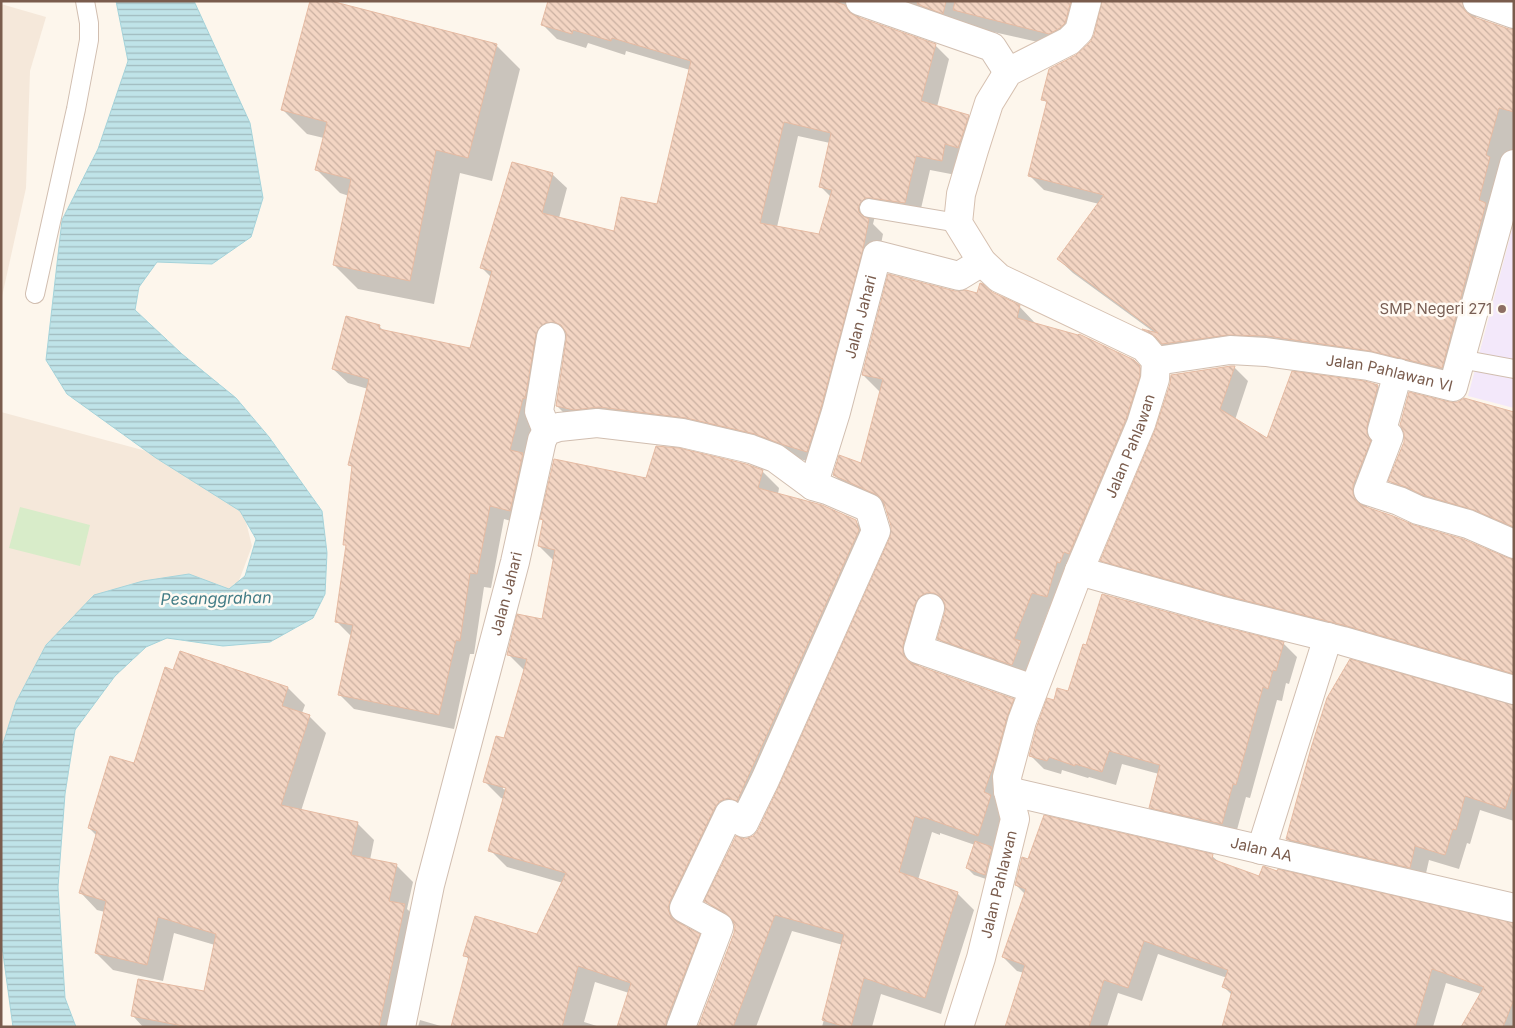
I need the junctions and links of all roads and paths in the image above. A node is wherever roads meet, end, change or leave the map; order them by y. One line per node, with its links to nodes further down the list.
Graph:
1 (85, 1): 11 (lane)
2 (860, 1): 6 (street)
3 (1087, 1): 6 (street)
4 (1477, 1): 5 (street)
5 (1514, 14)
6 (1008, 72): 9 (street)
7 (1514, 164): 13 (street, Jalan Pahlawan VI)
8 (869, 208): 9 (lane)
9 (958, 223): 10 (street)
10 (982, 262): 14 (street); 18 (street, Jalan Jahari)
11 (34, 294)
12 (551, 337): 17 (street)
13 (1460, 359): 15 (lane); 16 (street, Jalan Pahlawan VI)
14 (1156, 361): 16 (street, Jalan Pahlawan VI); 20 (street, Jalan Pahlawan)
15 (1514, 369)
16 (1398, 373): 19 (street)
17 (547, 431): 18 (street); 28 (street, Jalan Jahari)
18 (812, 486): 29 (street)
19 (1514, 544)
20 (1080, 571): 22 (street); 23 (street, Jalan Pahlawan)
21 (930, 608): 23 (street)
22 (1328, 637): 24 (street); 26 (street)
23 (1033, 689): 25 (street, Jalan Pahlawan)
24 (1514, 690)
25 (1008, 791): 26 (street, Jalan AA); 30 (street, Jalan Pahlawan)
26 (1261, 850): 27 (street, Jalan AA)
27 (1514, 908)
28 (400, 1027)
29 (681, 1027)
30 (959, 1027)

